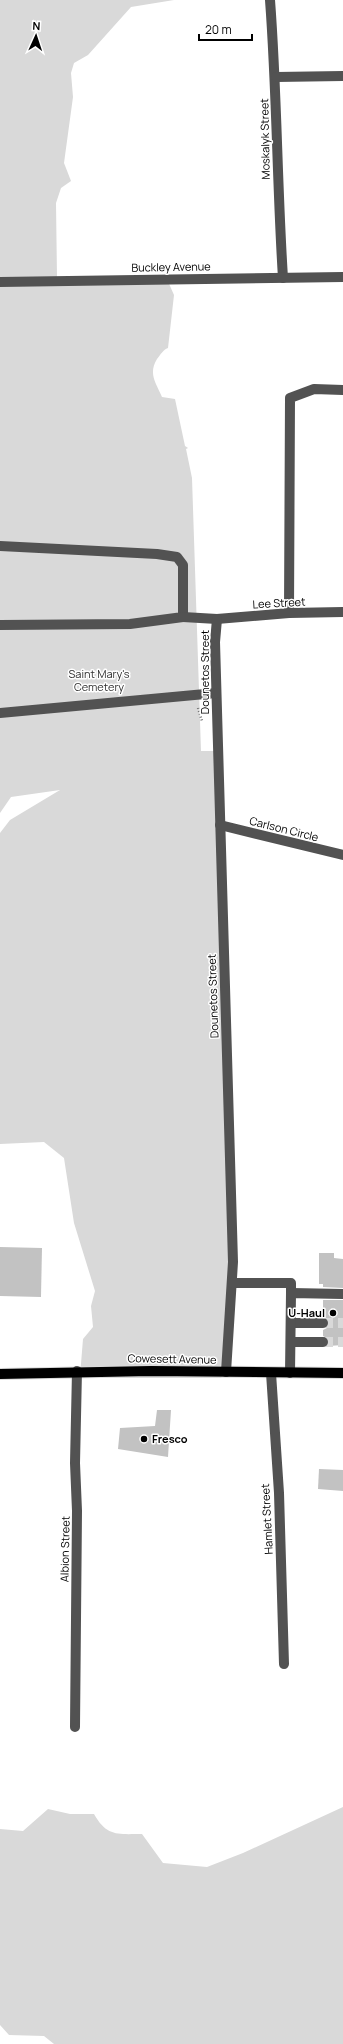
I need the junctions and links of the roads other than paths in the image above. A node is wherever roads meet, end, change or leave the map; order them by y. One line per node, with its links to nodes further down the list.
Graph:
1 (270, 0): 3 (street, Moskalyk Street)
2 (343, 76): 3 (street)
3 (276, 77): 5 (street, Moskalyk Street)
4 (343, 277): 5 (street, Buckley Avenue)
5 (283, 278): 6 (street, Buckley Avenue)
6 (0, 282)
7 (343, 390): 10 (street)
8 (0, 546): 11 (street)
9 (343, 612): 10 (street, Lee Street)
10 (289, 613): 12 (street, Lee Street)
11 (183, 617): 12 (street, Lee Street); 13 (street, Lee Street)
12 (217, 619): 14 (street, Dounetos Street)
13 (0, 625)
14 (216, 694): 15 (street); 16 (street, Dounetos Street)
15 (0, 713)
16 (220, 825): 17 (street, Carlson Circle); 18 (street, Dounetos Street)
17 (343, 855)
18 (232, 1282): 19 (street); 26 (street, Dounetos Street)
19 (291, 1293): 20 (street); 21 (street)
20 (343, 1294)
21 (291, 1323): 22 (street); 23 (street)
22 (323, 1323)
23 (290, 1342): 24 (street); 28 (street)
24 (323, 1342)
25 (77, 1371): 26 (main road, Cowesett Avenue); 30 (main road, Cowesett Avenue); 32 (street, Albion Street)
26 (226, 1372): 27 (main road, Cowesett Avenue)
27 (271, 1373): 28 (main road, Cowesett Avenue); 31 (street, Hamlet Street)
28 (290, 1373): 29 (main road, Cowesett Avenue)
29 (343, 1373)
30 (0, 1374)
31 (284, 1664)
32 (75, 1727)

